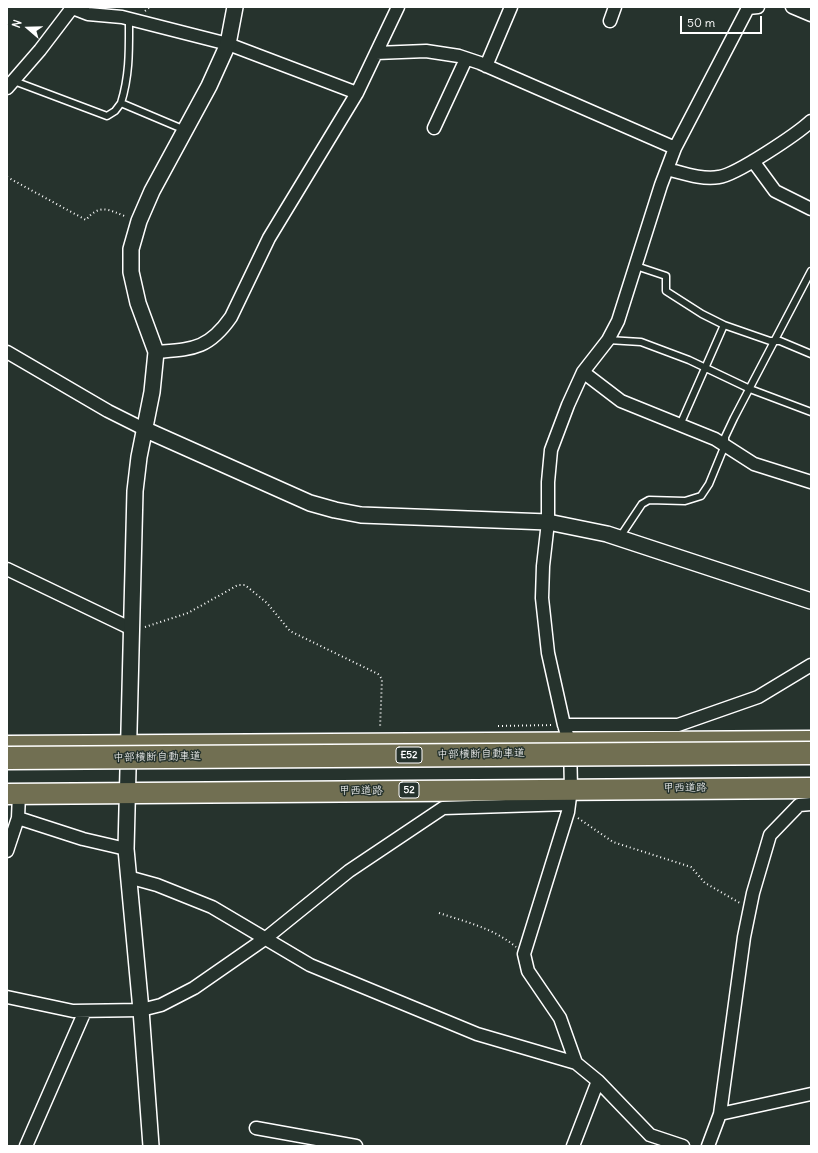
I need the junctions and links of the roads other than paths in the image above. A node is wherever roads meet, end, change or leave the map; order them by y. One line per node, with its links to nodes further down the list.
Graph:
1 (71, 7): 9 (street); 15 (street)
2 (235, 7): 11 (street)
3 (398, 7): 12 (street)
4 (511, 7): 14 (street)
5 (615, 7): 10 (street)
6 (751, 7): 21 (street)
7 (792, 7): 8 (street)
8 (811, 14)
9 (129, 18): 11 (street); 17 (lane)
10 (610, 21)
11 (228, 44): 16 (street); 20 (street)
12 (376, 54): 13 (street); 16 (street)
13 (466, 59): 14 (street); 19 (street)
14 (486, 66): 21 (street)
15 (11, 85): 17 (lane)
16 (357, 93): 31 (street)
17 (121, 102): 20 (lane)
18 (811, 121): 22 (street)
19 (434, 128)
20 (185, 130): 31 (street)
21 (675, 148): 23 (street)
22 (753, 161): 23 (street); 24 (street)
23 (667, 169): 25 (street)
24 (811, 209)
25 (636, 266): 27 (lane); 28 (street)
26 (811, 271): 29 (lane)
27 (724, 325): 29 (lane); 33 (lane)
28 (608, 340): 33 (lane); 34 (street)
29 (774, 341): 32 (lane); 35 (lane)
30 (7, 352): 38 (street)
31 (156, 352): 38 (street)
32 (811, 354)
33 (706, 368): 35 (lane); 37 (lane)
34 (583, 372): 37 (street); 41 (street)
35 (750, 390): 36 (lane); 39 (lane)
36 (811, 412)
37 (680, 425): 39 (street)
38 (144, 429): 41 (street); 45 (street)
39 (725, 445): 40 (street); 42 (lane)
40 (811, 482)
41 (548, 522): 42 (street); 47 (street)
42 (619, 538): 44 (street)
43 (7, 569): 45 (street)
44 (811, 601)
45 (132, 629): 50 (street)
46 (811, 665): 47 (street)
47 (567, 734): 48 (highway); 50 (highway); 58 (street)
48 (811, 741)
49 (7, 746): 50 (highway)
50 (128, 746): 56 (street)
51 (811, 752): 52 (highway, 中部横断自動車道 / E52, bridge)
52 (7, 758)
53 (811, 761): 54 (highway, 中部横断自動車道 / E52)
54 (7, 766)
55 (811, 788): 58 (highway, 甲西道路 / 52)
56 (127, 792): 57 (highway, 甲西道路 / 52); 58 (highway, 甲西道路 / 52); 61 (street)
57 (13, 794): 60 (street)
58 (569, 802): 64 (street); 68 (street)
59 (811, 804): 71 (street)
60 (18, 818): 61 (street); 62 (street)
61 (126, 849): 63 (street)
62 (7, 851)
63 (128, 877): 64 (street); 66 (street)
64 (266, 938): 66 (street); 68 (street)
65 (7, 997): 67 (street)
66 (141, 1010): 67 (street); 74 (street)
67 (85, 1011): 73 (street)
68 (576, 1063): 69 (street)
69 (598, 1081): 76 (street); 77 (street)
70 (811, 1094): 71 (street)
71 (720, 1114): 78 (street)
72 (256, 1128): 75 (street)
73 (26, 1146)
74 (151, 1146)
75 (356, 1146)
76 (573, 1146)
77 (683, 1146)
78 (708, 1146)

